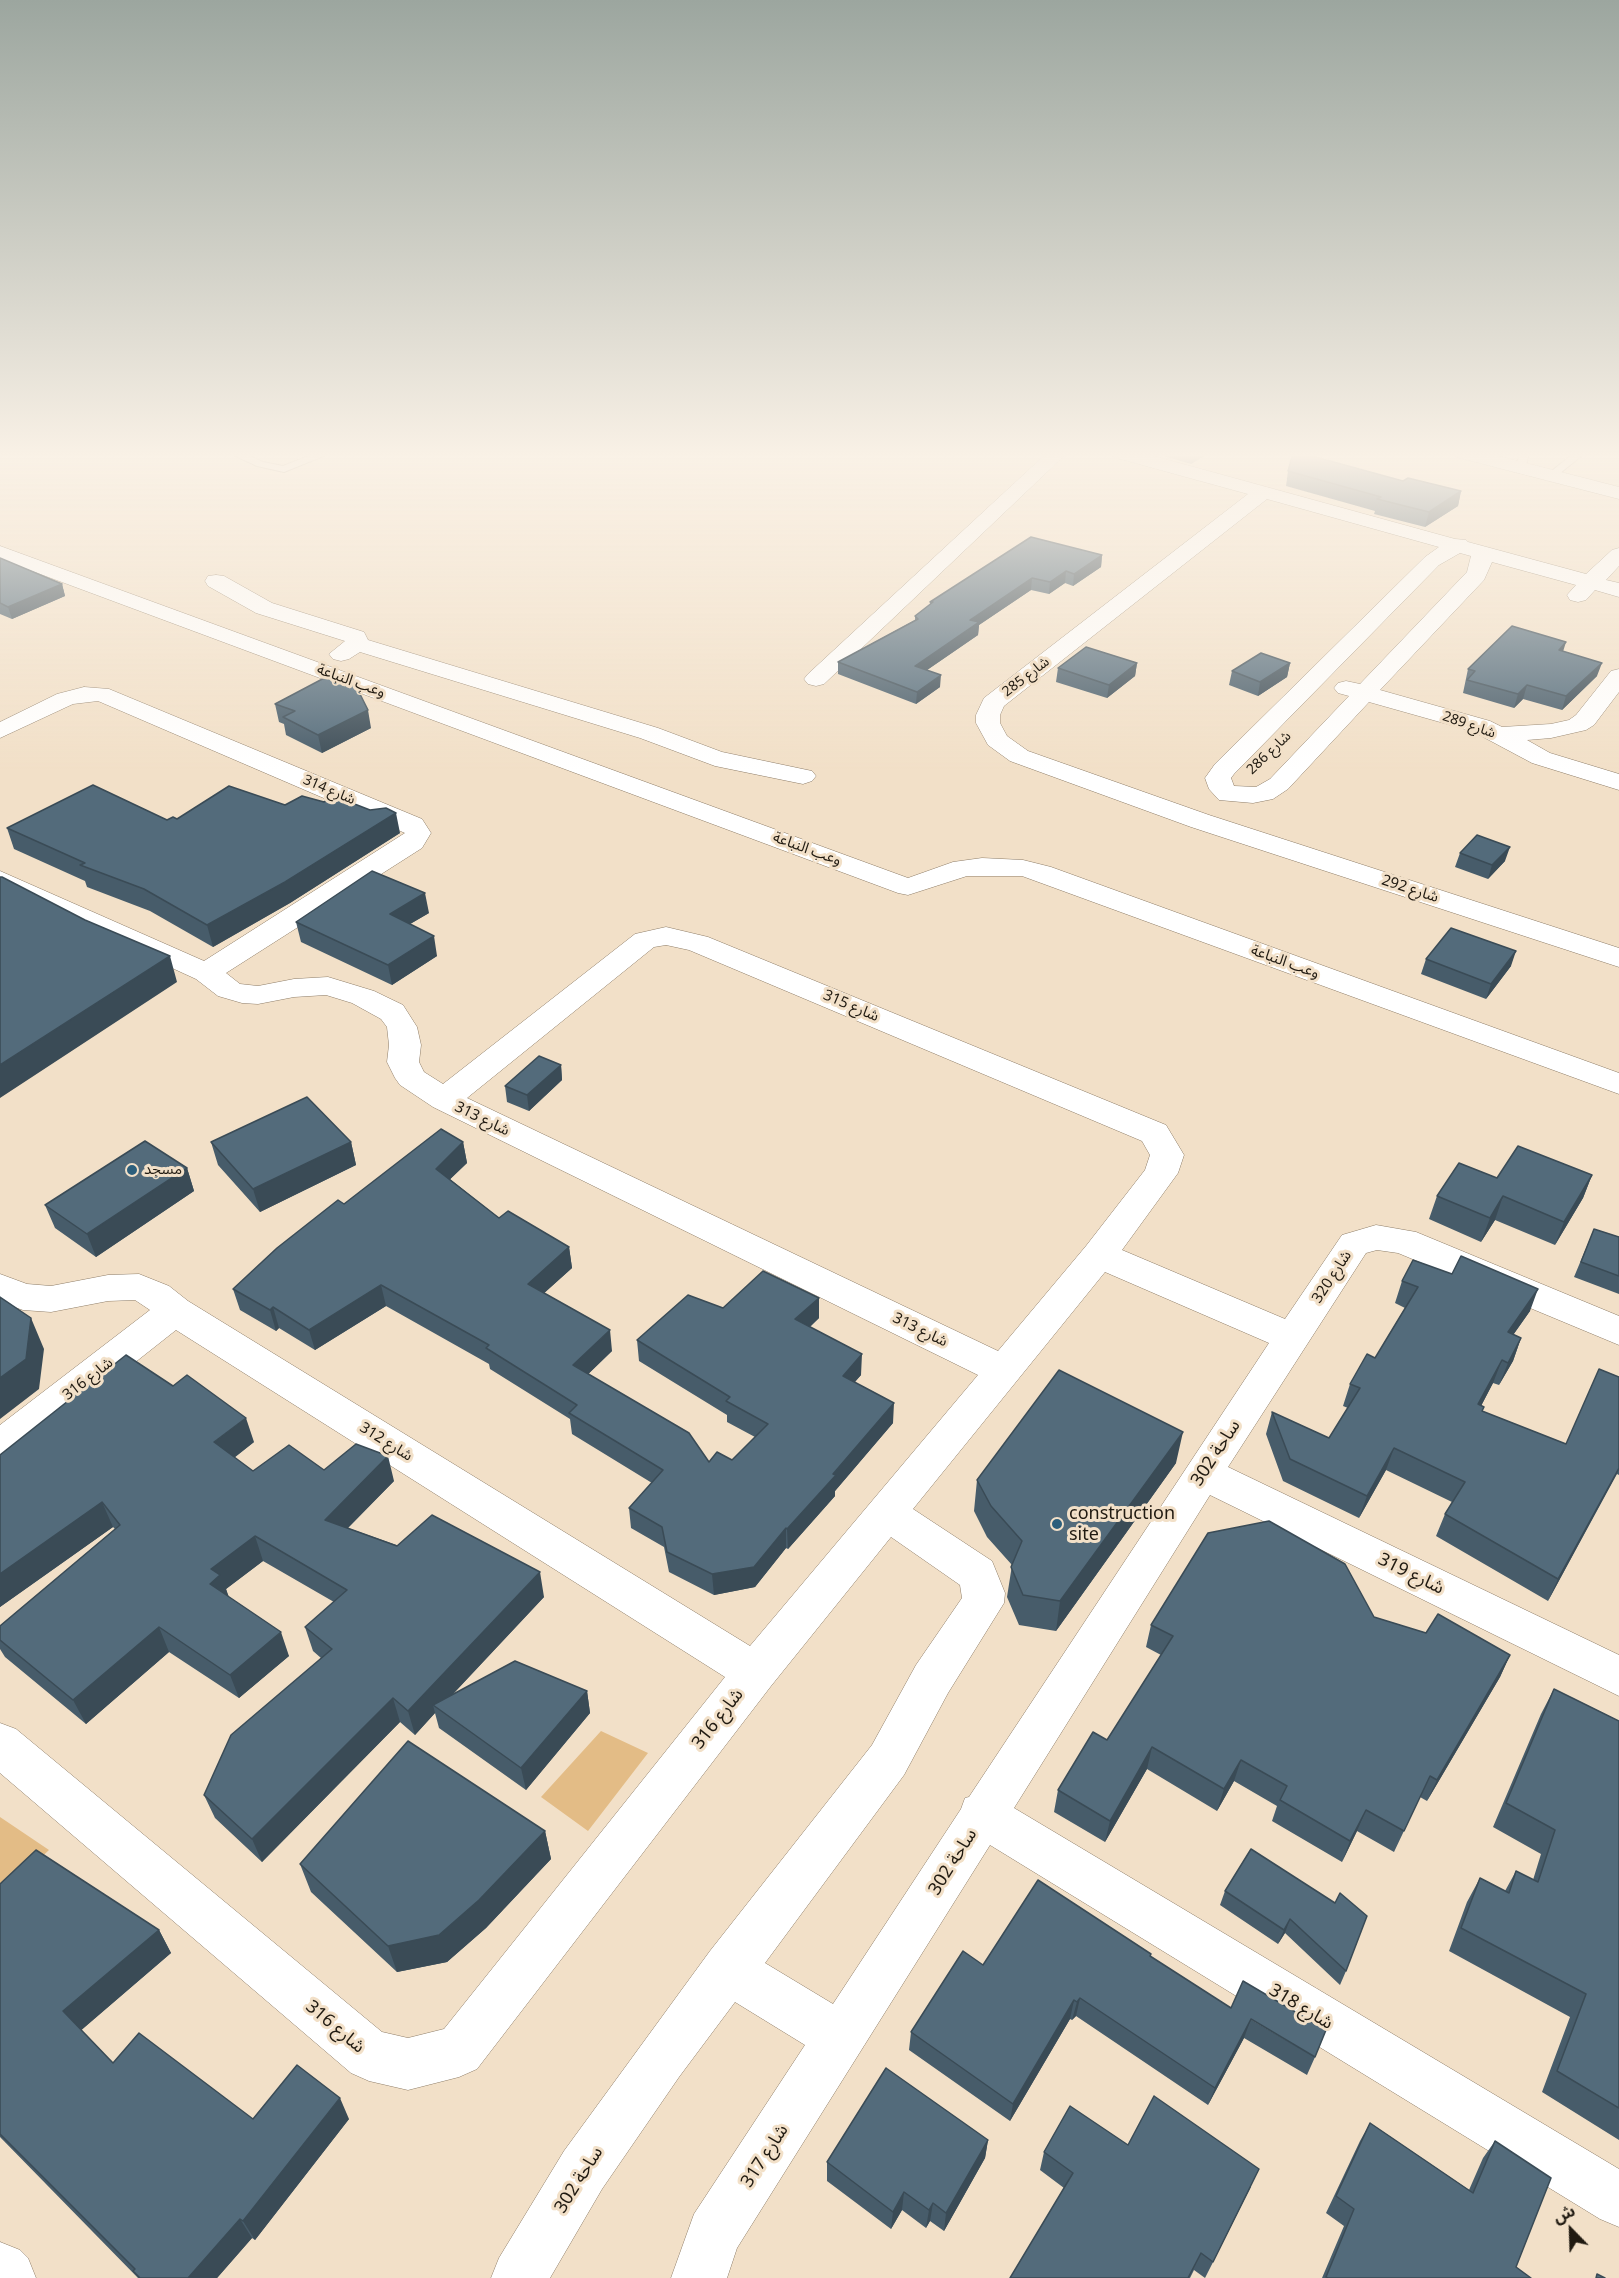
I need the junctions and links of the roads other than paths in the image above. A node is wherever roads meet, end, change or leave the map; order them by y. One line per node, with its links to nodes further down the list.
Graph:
1 (20, 559): 14 (street, وعب النباعة)
2 (944, 559): 16 (street)
3 (1177, 559): 24 (street, شارع 285)
4 (1435, 559): 17 (street, شارع 286)
5 (1481, 559): 18 (street)
6 (1504, 559): 10 (street)
7 (1614, 559): 10 (street)
8 (216, 581): 13 (street)
9 (1526, 583): 10 (street)
10 (1584, 589): 11 (street); 12 (street)
11 (1619, 590)
12 (1619, 608)
13 (357, 644): 14 (street); 21 (street)
14 (315, 668): 28 (street, وعب النباعة)
15 (1619, 676): 20 (street)
16 (816, 679)
17 (1327, 682): 18 (street, شارع 289); 23 (street, شارع 286)
18 (1363, 693): 20 (street, شارع 289); 23 (street)
19 (0, 731): 27 (street, شارع 314)
20 (1500, 735): 22 (street, شارع 289)
21 (803, 776)
22 (1619, 782)
23 (1228, 794): 24 (street, شارع 286)
24 (1200, 820): 26 (street, شارع 292)
25 (0, 879): 27 (street, شارع 313)
26 (1619, 958)
27 (206, 973): 29 (street, شارع 313)
28 (1619, 1084)
29 (444, 1100): 30 (street, شارع 315); 35 (street, شارع 313)
30 (1099, 1255): 34 (street); 35 (street)
31 (0, 1287): 32 (street, شارع 312)
32 (175, 1311): 36 (street, شارع 316); 39 (street, شارع 312)
33 (1619, 1331): 34 (street, شارع 320)
34 (1293, 1338): 37 (street, ساحة 302)
35 (1003, 1370): 38 (street)
36 (0, 1447)
37 (1203, 1473): 40 (street, شارع 319); 42 (street, ساحة 302)
38 (886, 1512): 39 (street); 43 (street, ساحة 302)
39 (755, 1672): 41 (street, شارع 316)
40 (1619, 1676)
41 (0, 1744)
42 (982, 1814): 44 (street, ساحة 302); 45 (street, شارع 318)
43 (728, 1969): 44 (street); 48 (street, ساحة 302)
44 (841, 2038): 49 (street, شارع 317)
45 (1619, 2200)
46 (0, 2270): 47 (street)
47 (8, 2278)
48 (519, 2278)
49 (699, 2278)

